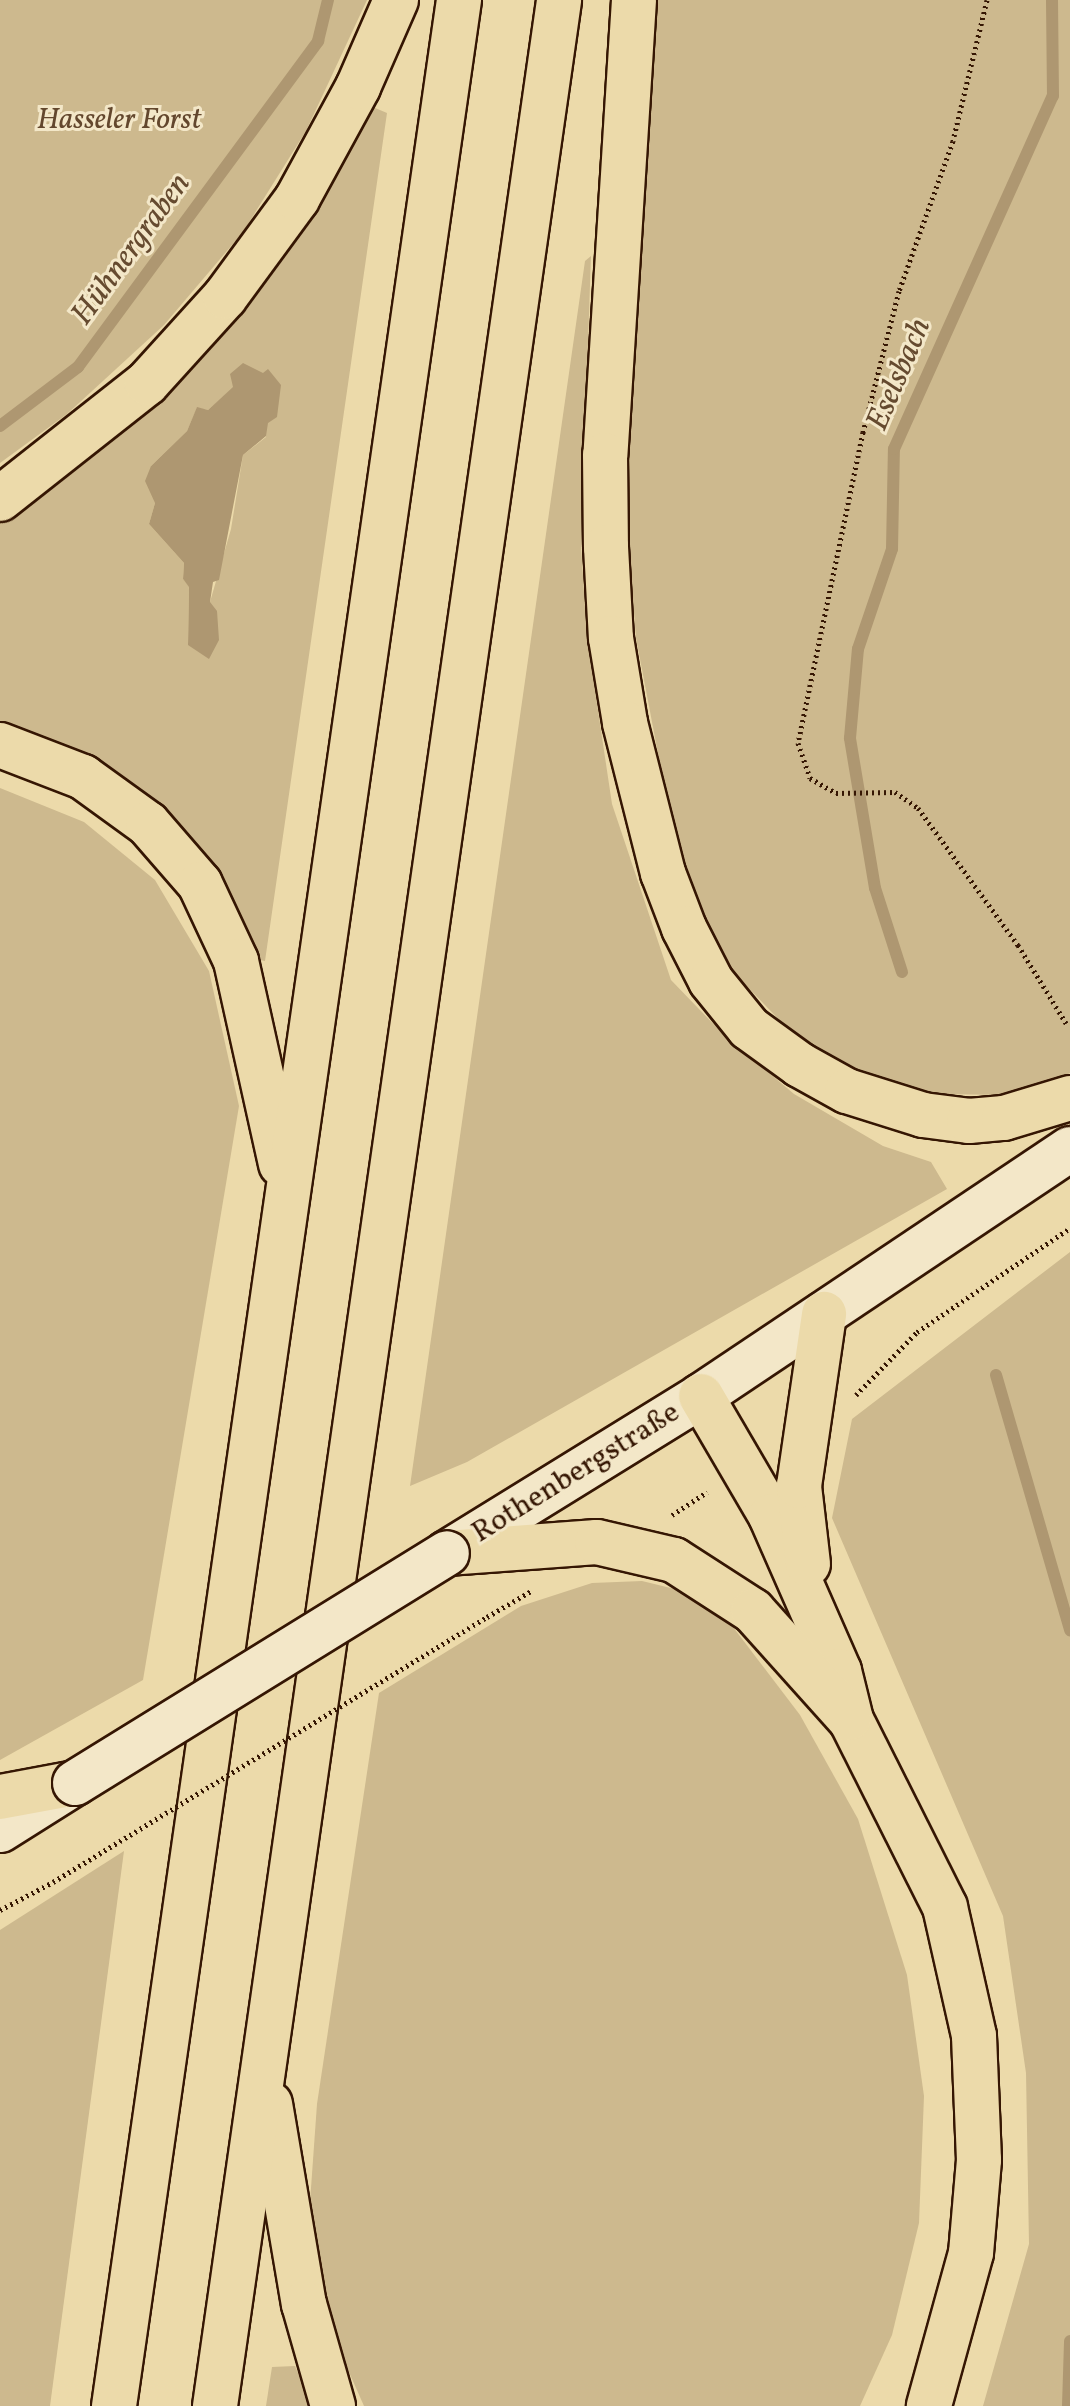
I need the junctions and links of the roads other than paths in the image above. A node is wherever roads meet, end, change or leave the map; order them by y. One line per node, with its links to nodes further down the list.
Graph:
1 (396, 0): 5 (highway)
2 (459, 0): 9 (highway)
3 (559, 0): 18 (highway)
4 (634, 0): 7 (highway)
5 (0, 499)
6 (0, 745): 9 (highway)
7 (1070, 1098)
8 (1070, 1149): 10 (main road, Rothenbergstraße)
9 (287, 1190): 20 (highway)
10 (824, 1314): 11 (main road, Rothenbergstraße); 13 (highway)
11 (701, 1396): 12 (main road, Rothenbergstraße); 13 (highway)
12 (447, 1553): 14 (highway); 15 (main road, Rothenbergstraße, bridge)
13 (819, 1625): 14 (highway)
14 (851, 1720): 19 (highway)
15 (75, 1783): 16 (highway); 17 (main road, Rothenbergstraße)
16 (0, 1797)
17 (0, 1830)
18 (263, 2062): 21 (highway); 22 (highway)
19 (951, 2337): 23 (highway); 24 (highway)
20 (114, 2406)
21 (215, 2406)
22 (333, 2406)
23 (904, 2406)
24 (929, 2406)

